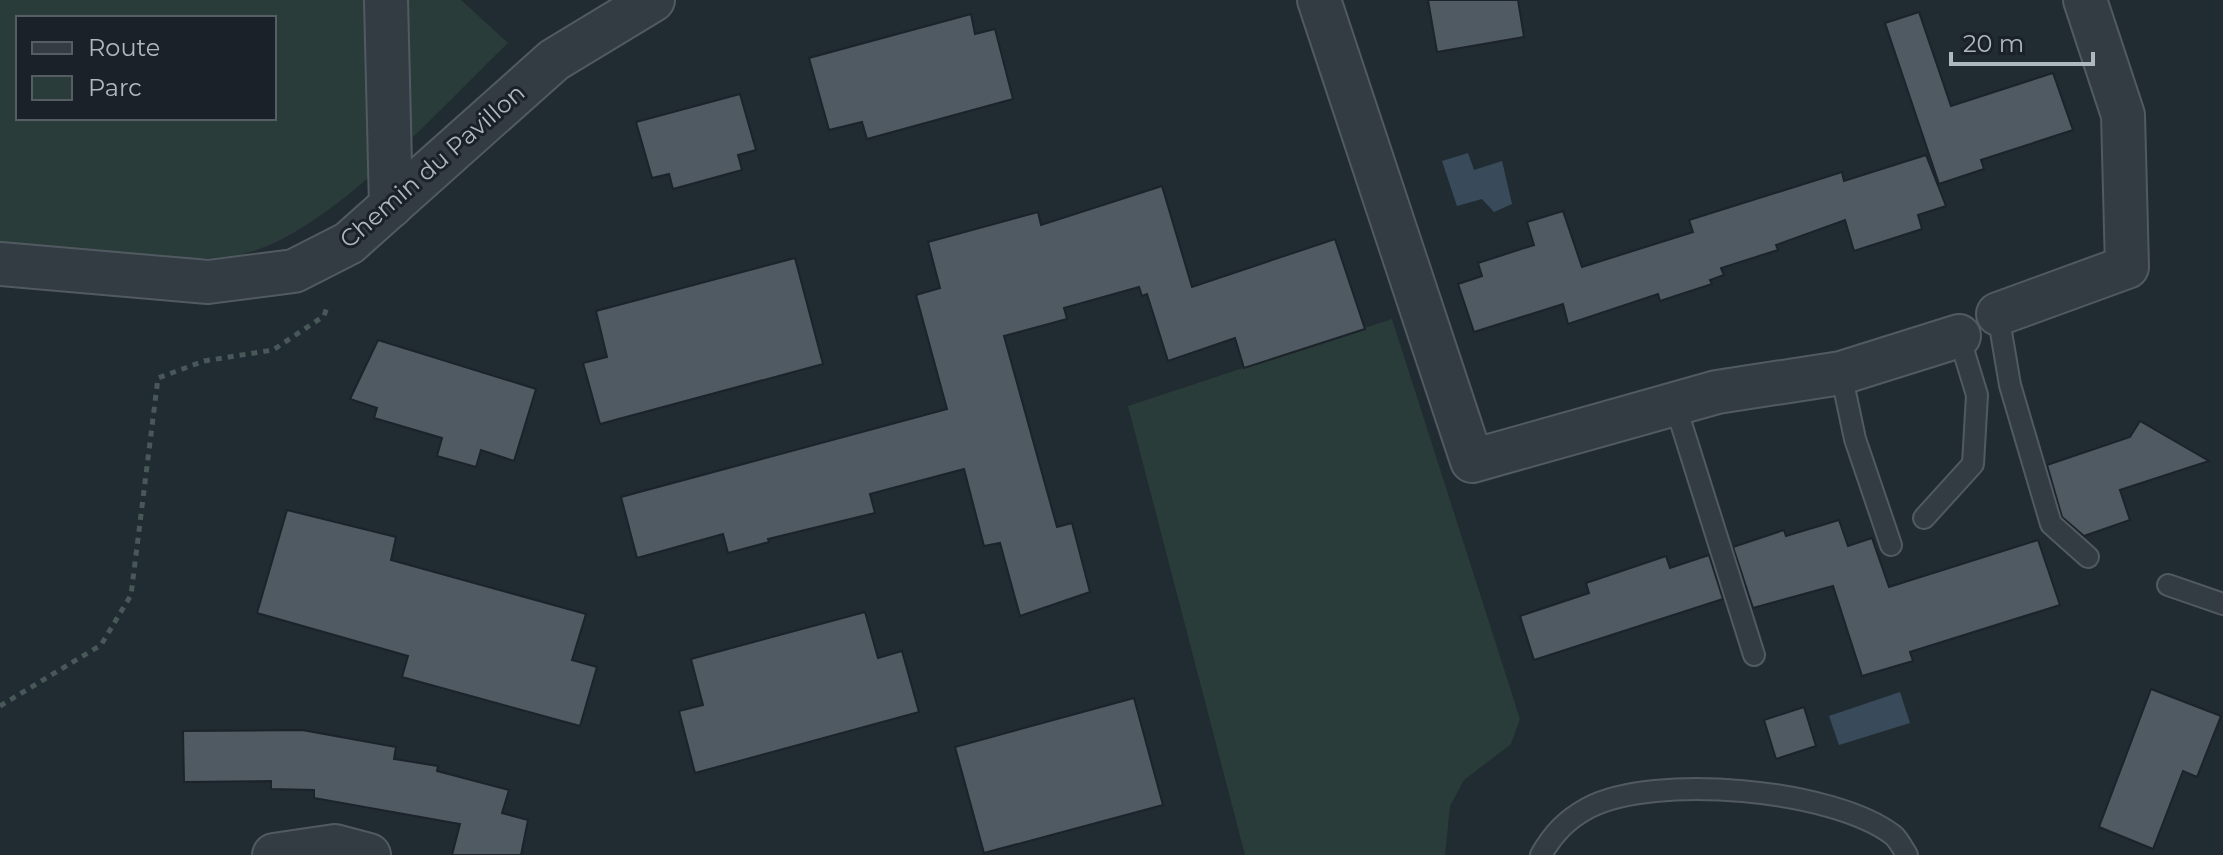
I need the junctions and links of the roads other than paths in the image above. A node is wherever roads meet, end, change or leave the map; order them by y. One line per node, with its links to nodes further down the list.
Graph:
1 (386, 0): 5 (street)
2 (653, 0): 5 (street, Chemin du Pavillon)
3 (1319, 0): 10 (street)
4 (2085, 0): 7 (street)
5 (391, 206): 6 (street, Chemin du Pavillon)
6 (0, 264)
7 (1998, 314): 13 (lane)
8 (1959, 336): 9 (street); 11 (lane)
9 (1841, 373): 10 (street); 12 (lane)
10 (1675, 404): 16 (lane)
11 (1924, 518)
12 (1891, 545)
13 (2088, 557)
14 (2168, 585): 15 (lane)
15 (2223, 604)
16 (1754, 655)
17 (274, 855): 18 (street)
18 (369, 855)
19 (1541, 855): 20 (lane)
20 (1907, 855)

